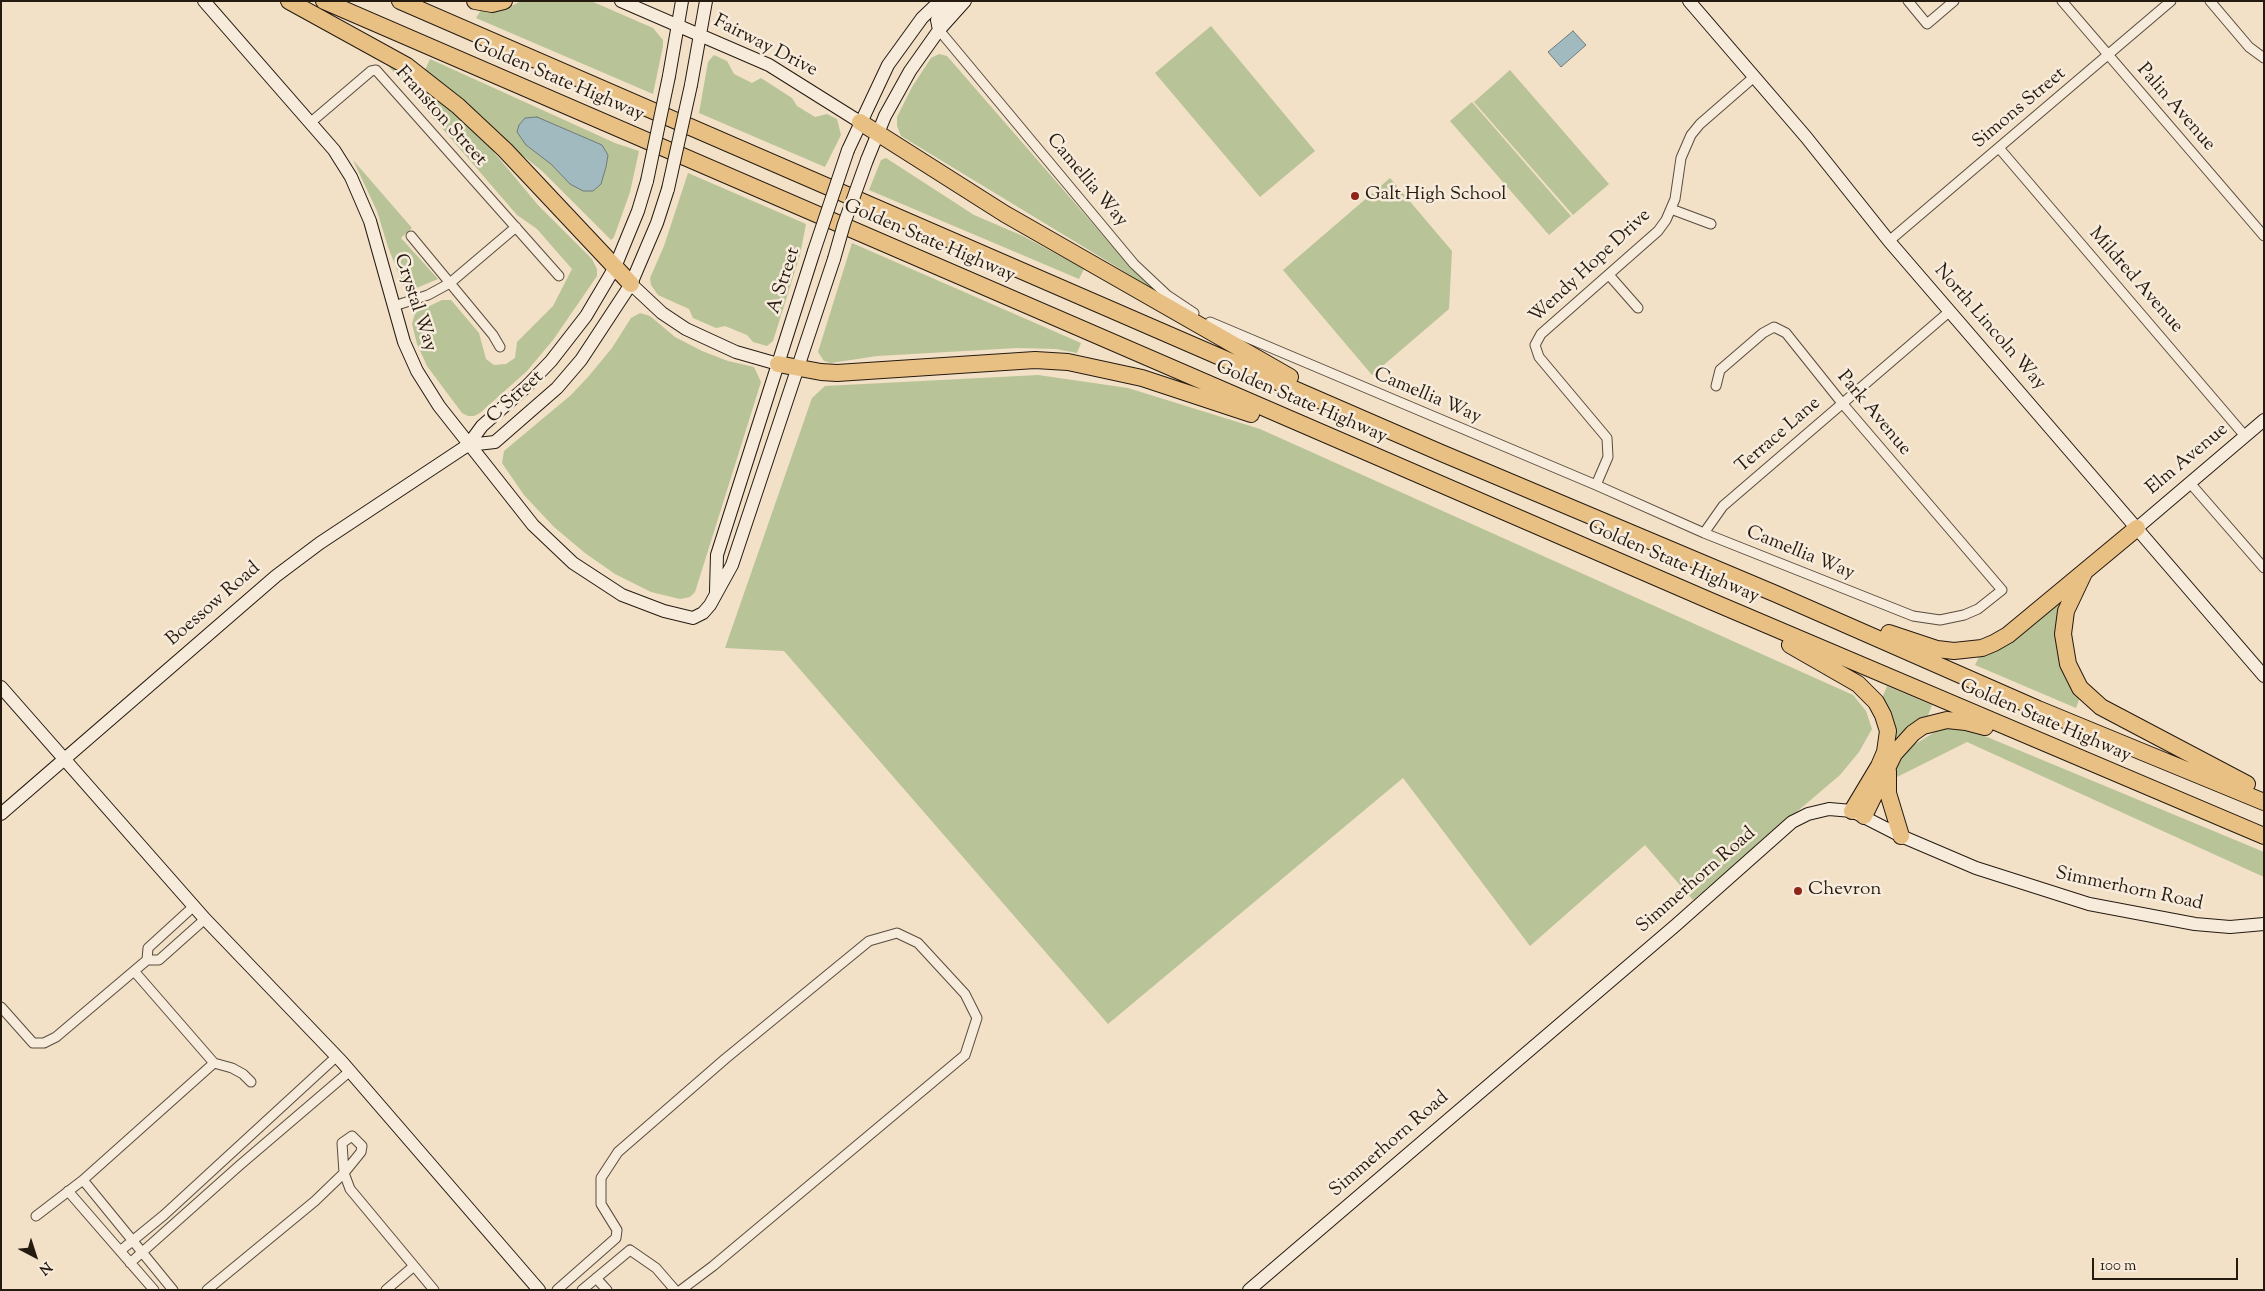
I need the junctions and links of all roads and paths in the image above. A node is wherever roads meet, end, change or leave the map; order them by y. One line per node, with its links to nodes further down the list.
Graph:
1 (204, 1): 26 (street, Crystal Way)
2 (289, 1): 35 (highway)
3 (324, 1): 52 (highway, Golden State Highway)
4 (400, 1): 48 (highway, Golden State Highway)
5 (476, 1): 6 (highway)
6 (504, 1)
7 (621, 1): 19 (street, Fairway Drive)
8 (682, 1): 19 (street, C Street)
9 (706, 1): 21 (street, C Street)
10 (940, 1): 25 (street, A Street)
11 (953, 1): 20 (street)
12 (964, 1): 20 (street)
13 (1689, 1): 24 (street, North Lincoln Way)
14 (1908, 1): 15 (street)
15 (1954, 1)
16 (2062, 1): 22 (street, Palin Avenue)
17 (2171, 1): 22 (street, Simons Street)
18 (2210, 1): 23 (street)
19 (678, 26): 21 (street, Fairway Drive); 35 (street, C Street, bridge)
20 (939, 30): 27 (street); 54 (street, Camellia Way)
21 (699, 35): 25 (street, Fairway Drive); 39 (street, C Street, bridge)
22 (2108, 55): 28 (street, Simons Street); 33 (street, Palin Avenue)
23 (2264, 58)
24 (1754, 77): 29 (street, Wendy Hope Drive); 34 (street, North Lincoln Way)
25 (860, 122): 27 (highway); 44 (street, A Street, bridge)
26 (310, 123): 31 (street, Franston Street); 40 (street, Crystal Way)
27 (877, 134): 45 (street, bridge); 48 (highway)
28 (1999, 148): 34 (street, Simons Street); 50 (street, Mildred Avenue)
29 (1671, 209): 30 (street); 36 (street, Wendy Hope Drive)
30 (1711, 224)
31 (516, 227): 37 (street, Franston Street); 38 (street)
32 (412, 236): 38 (street, Crystal Way)
33 (2264, 236)
34 (1889, 241): 42 (street, North Lincoln Way)
35 (615, 267): 39 (highway); 51 (street, C Street)
36 (1609, 275): 41 (street); 54 (street, Wendy Hope Drive)
37 (560, 276)
38 (450, 283): 40 (street); 43 (street, Crystal Way)
39 (631, 284): 44 (street); 51 (street, C Street)
40 (394, 306): 51 (street, Crystal Way)
41 (1638, 308)
42 (1950, 311): 47 (street, Terrace Lane); 55 (street, North Lincoln Way)
43 (500, 347)
44 (778, 364): 45 (highway); 60 (street, A Street)
45 (798, 369): 52 (highway); 60 (street)
46 (1716, 386): 47 (street, Park Avenue)
47 (1842, 404): 56 (street, Terrace Lane); 59 (street, Park Avenue)
48 (1364, 419): 61 (highway, Golden State Highway)
49 (2264, 420): 50 (street, Elm Avenue)
50 (2245, 436): 53 (street, Elm Avenue)
51 (468, 445): 60 (street, Crystal Way); 66 (street, Boessow Road)
52 (1378, 458): 62 (highway, Golden State Highway)
53 (2190, 483): 55 (street, Elm Avenue); 57 (street)
54 (1596, 485): 56 (street, Camellia Way)
55 (2137, 528): 58 (highway); 63 (street, North Lincoln Way)
56 (1704, 533): 59 (street, Camellia Way)
57 (2264, 568)
58 (2085, 572): 61 (highway); 68 (highway)
59 (2002, 590)
60 (716, 594)
61 (1776, 594): 69 (highway, Golden State Highway)
62 (1714, 602): 65 (highway, Golden State Highway); 70 (highway)
63 (2264, 676)
64 (1, 688): 66 (street)
65 (2063, 752): 67 (highway); 73 (highway, Golden State Highway)
66 (64, 760): 71 (street, Boessow Road); 74 (street)
67 (1888, 767): 70 (highway); 72 (highway)
68 (2264, 794)
69 (2264, 802)
70 (1858, 813): 72 (street, Simmerhorn Road); 104 (street, Simmerhorn Road)
71 (1, 814)
72 (1901, 836): 76 (street, Simmerhorn Road)
73 (2264, 836)
74 (194, 906): 75 (street); 77 (street)
75 (205, 919): 77 (street); 80 (street)
76 (2264, 924)
77 (147, 960): 78 (street)
78 (134, 971): 79 (street); 81 (street)
79 (1, 1007)
80 (337, 1056): 82 (street); 87 (street)
81 (214, 1063): 83 (street); 84 (street)
82 (350, 1071): 89 (street); 98 (street)
83 (251, 1082)
84 (83, 1180): 85 (street); 87 (street)
85 (68, 1192): 86 (street); 88 (street)
86 (36, 1216)
87 (132, 1241): 88 (street); 89 (street)
88 (120, 1251): 90 (street)
89 (142, 1253): 90 (street); 94 (street)
90 (130, 1263): 93 (street)
91 (414, 1266): 95 (street); 96 (street); 97 (street)
92 (596, 1278): 100 (street); 101 (street); 102 (street)
93 (154, 1290)
94 (173, 1290)
95 (207, 1290)
96 (386, 1290)
97 (434, 1290)
98 (539, 1290)
99 (557, 1290): 103 (street)
100 (582, 1290)
101 (607, 1290)
102 (674, 1290)
103 (681, 1290)
104 (1249, 1290)

